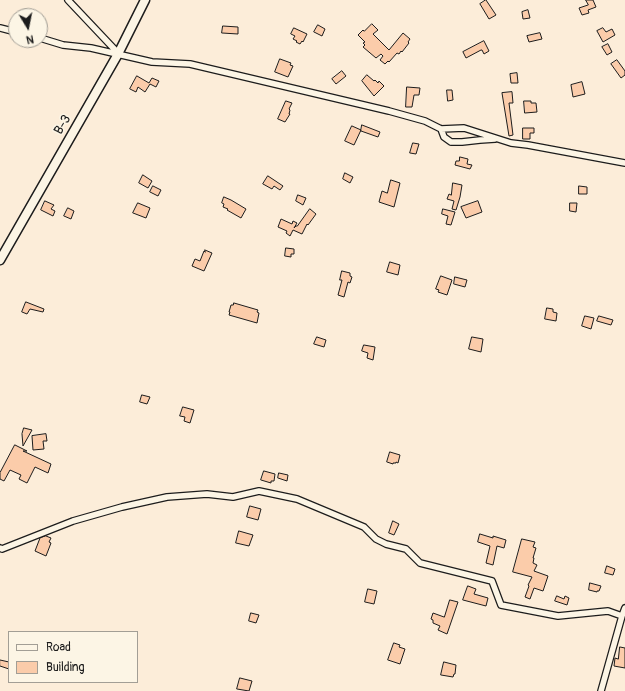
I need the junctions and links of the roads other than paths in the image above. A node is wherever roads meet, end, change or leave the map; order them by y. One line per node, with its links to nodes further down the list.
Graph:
1 (68, 0): 4 (street)
2 (145, 0): 4 (main road, B-3)
3 (48, 40): 4 (street)
4 (118, 54): 5 (street); 8 (main road, B-3)
5 (441, 129): 6 (street); 6 (street)
6 (499, 139): 7 (street)
7 (625, 163)
8 (0, 260)
9 (0, 548): 11 (street)
10 (625, 608): 11 (street)
11 (622, 616): 12 (street)
12 (601, 691)

